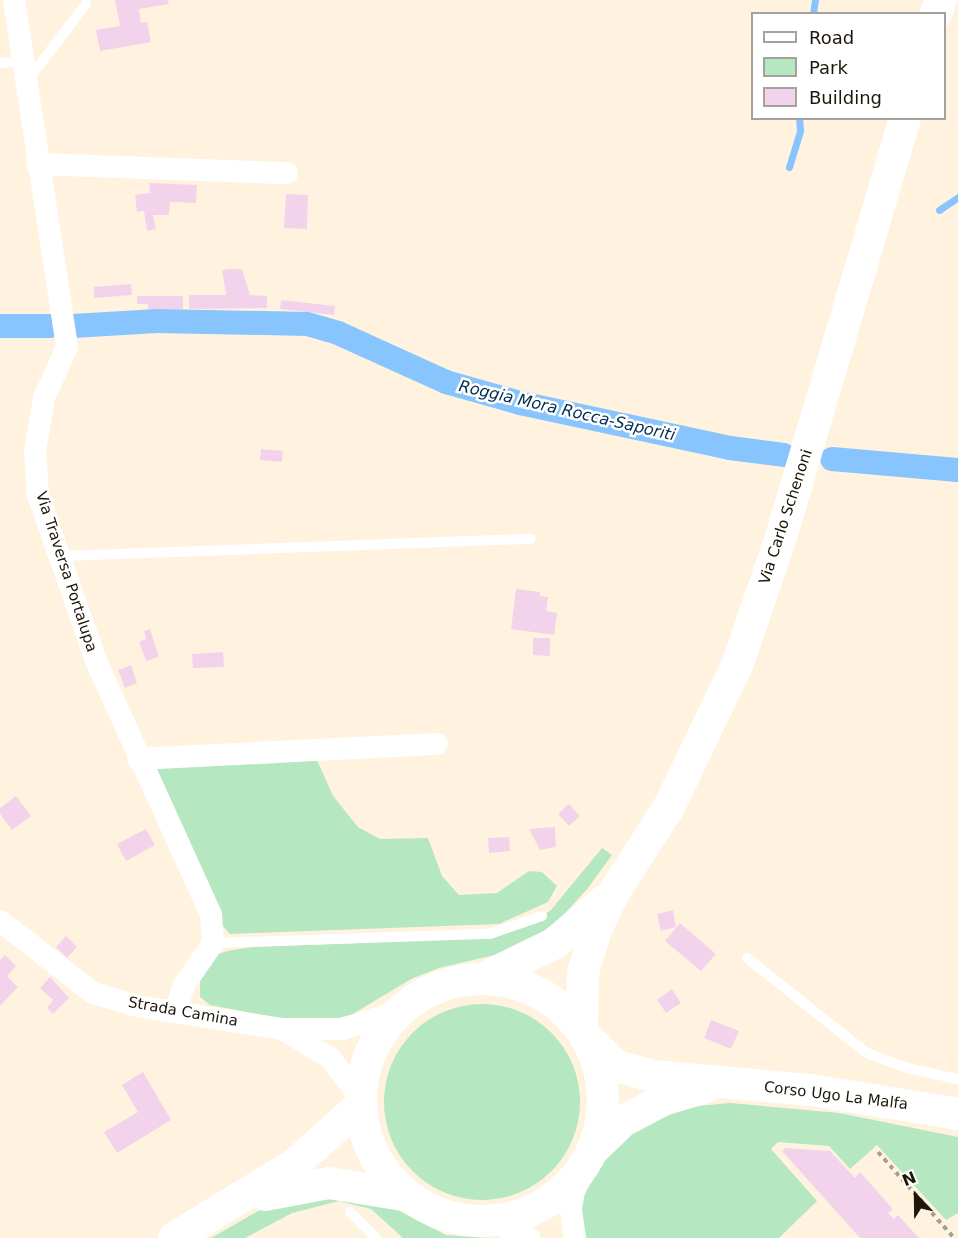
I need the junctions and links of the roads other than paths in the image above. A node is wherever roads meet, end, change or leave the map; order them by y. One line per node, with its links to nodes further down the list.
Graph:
1 (14, 0): 4 (street, Via Traversa Portalupa)
2 (86, 4): 4 (lane)
3 (0, 63): 4 (lane)
4 (26, 71): 6 (street, Via Traversa Portalupa)
5 (904, 120): 12 (main road, Via Carlo Schenoni)
6 (37, 164): 7 (street); 9 (street, Via Traversa Portalupa)
7 (287, 173)
8 (531, 539): 9 (lane)
9 (62, 556): 11 (street, Via Traversa Portalupa)
10 (437, 744): 11 (street)
11 (138, 759): 15 (street, Via Traversa Portalupa)
12 (614, 892): 17 (main road); 21 (main road)
13 (542, 916): 15 (lane)
14 (0, 921): 18 (street, Strada Camina)
15 (213, 943): 18 (street)
16 (747, 957): 22 (lane)
17 (486, 977): 19 (main road); 21 (main road, Corso Ugo La Malfa)
18 (176, 1010): 20 (street, Strada Camina)
19 (401, 1011): 20 (street); 24 (main road)
20 (283, 1029): 24 (street)
21 (584, 1033): 23 (main road, Corso Ugo La Malfa); 26 (main road)
22 (958, 1079)
23 (714, 1084): 25 (main road, Corso Ugo La Malfa); 26 (main road, Corso Ugo La Malfa)
24 (360, 1100): 28 (main road); 29 (main road)
25 (958, 1114)
26 (593, 1149): 27 (main road)
27 (577, 1176): 31 (main road); 35 (street)
28 (403, 1195): 29 (main road); 31 (main road)
29 (230, 1206): 32 (main road)
30 (350, 1212): 33 (lane)
31 (495, 1221): 34 (street)
32 (174, 1238)
33 (376, 1238)
34 (529, 1238)
35 (575, 1238)

